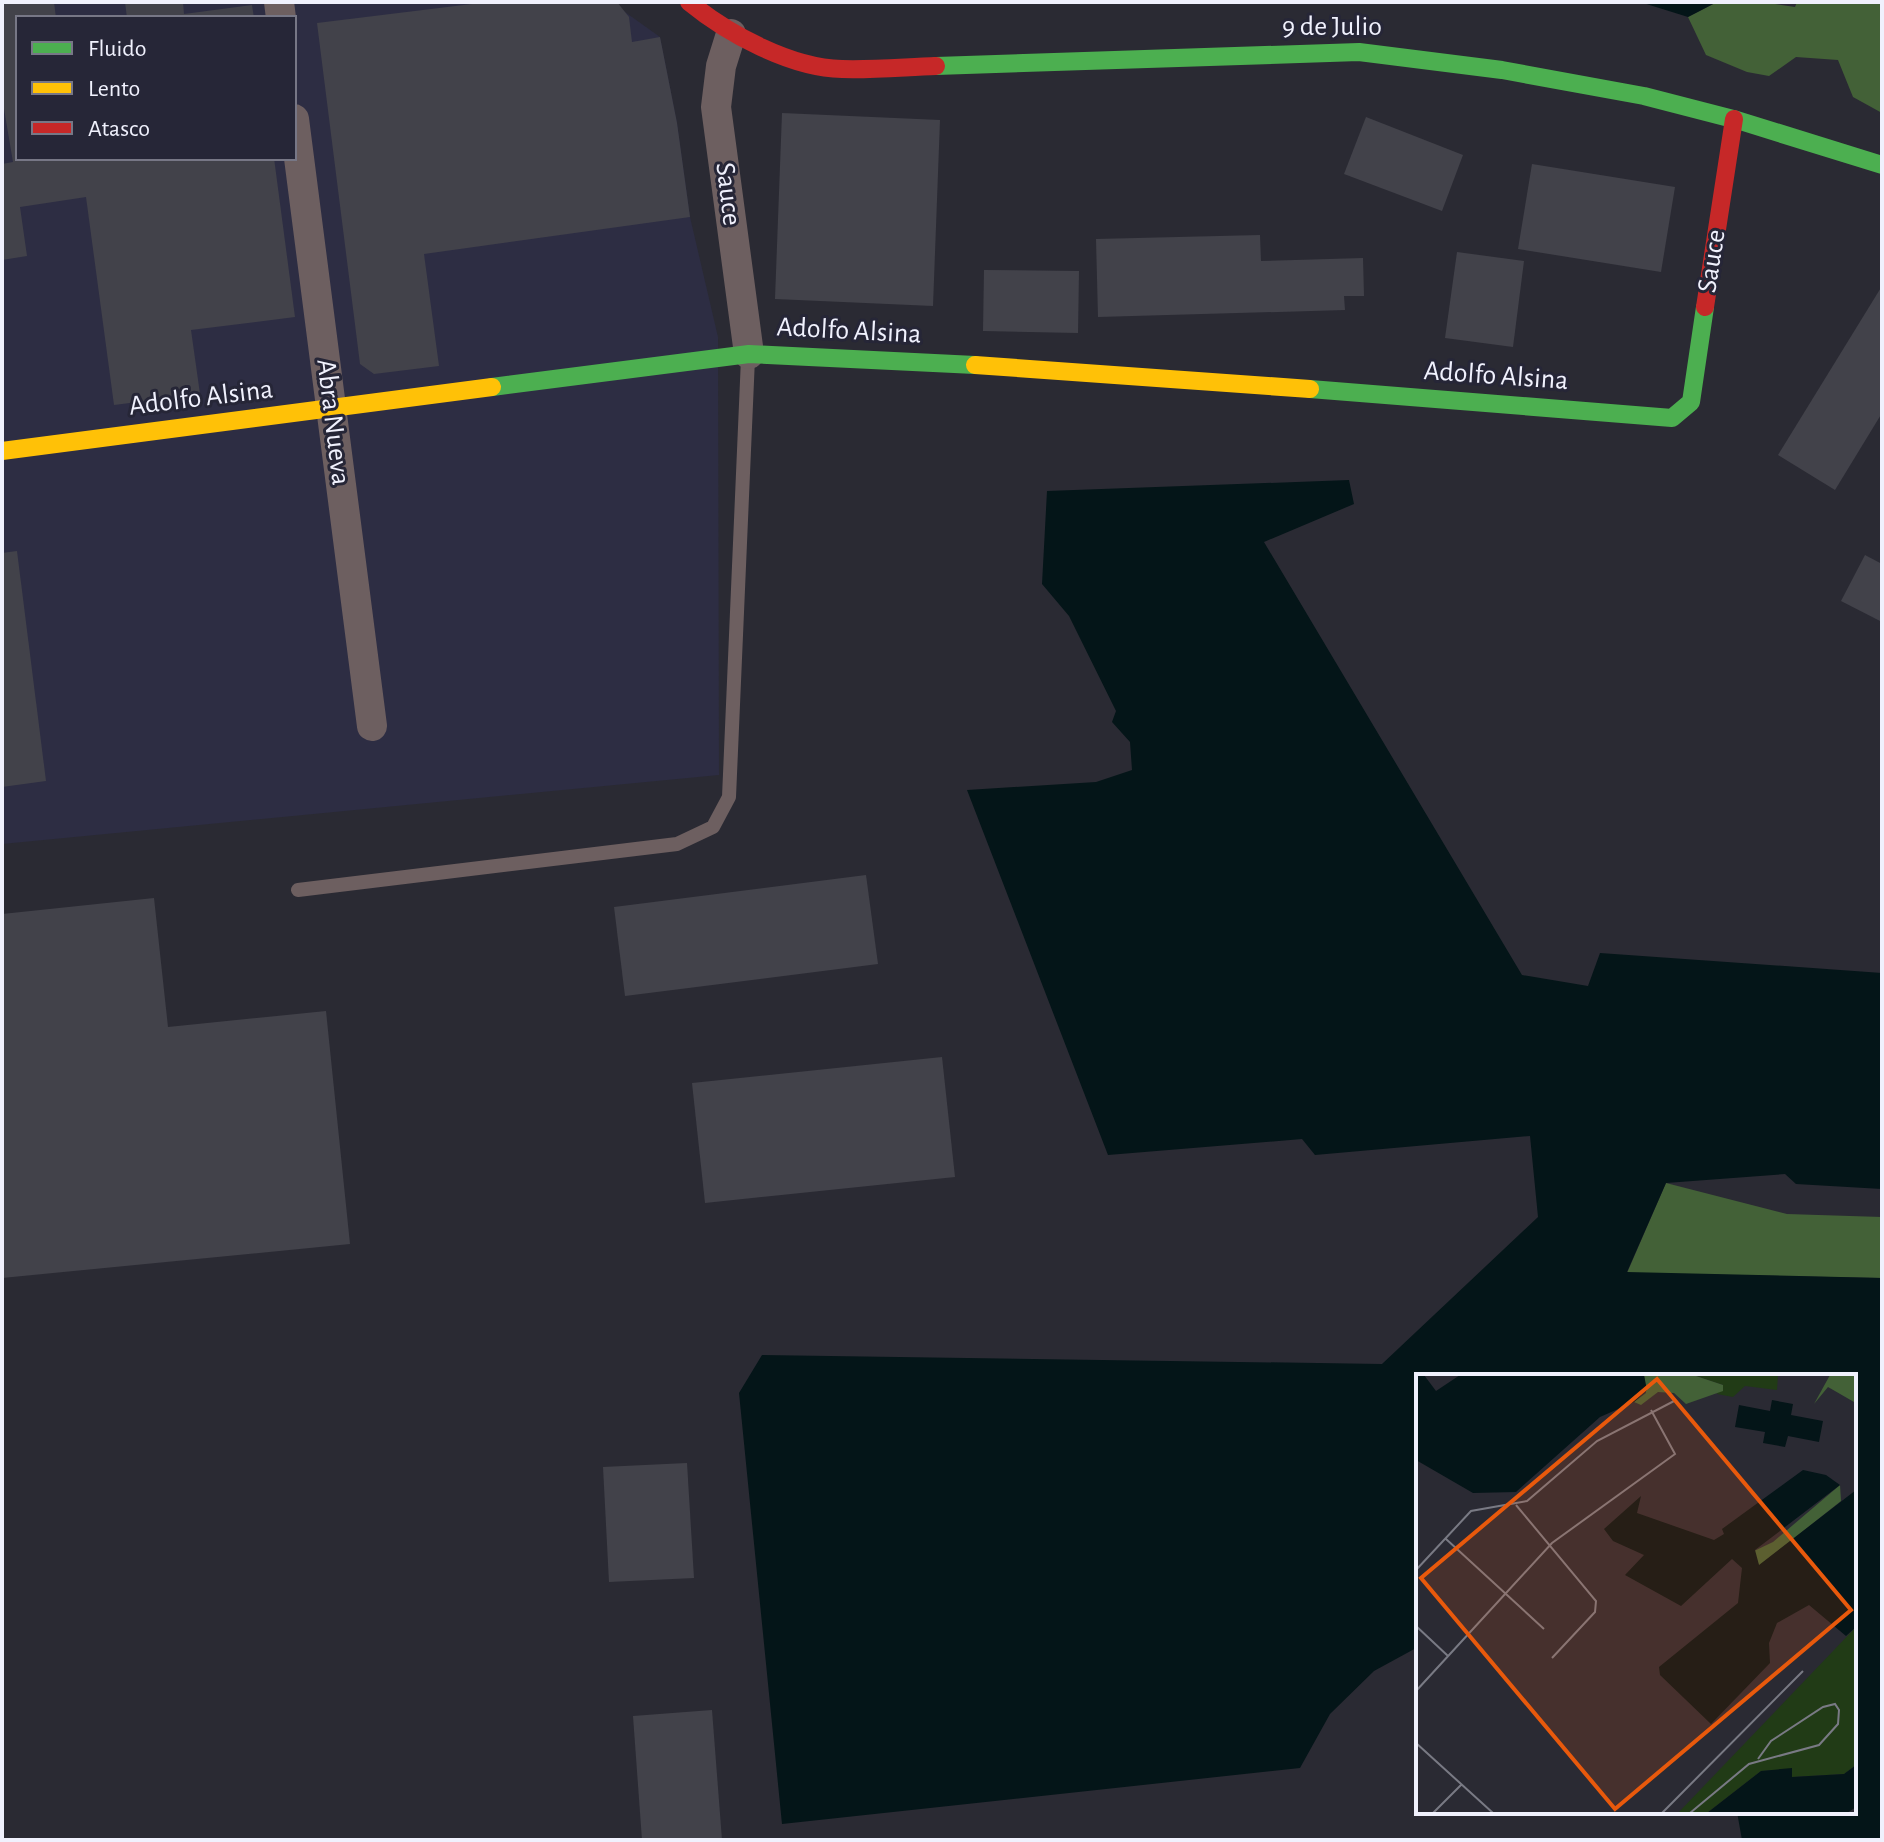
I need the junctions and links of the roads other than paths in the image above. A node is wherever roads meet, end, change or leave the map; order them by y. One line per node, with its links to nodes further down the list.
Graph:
1 (689, 2): 2 (street, 9 de Julio)
2 (731, 34): 3 (street, 9 de Julio); 6 (street, Sauce)
3 (1734, 119): 5 (street, 9 de Julio); 7 (street, Sauce)
4 (296, 135): 8 (street, Abra Nueva)
5 (1882, 165)
6 (749, 354): 7 (street, Adolfo Alsina); 8 (street, Adolfo Alsina); 11 (lane)
7 (1691, 402)
8 (331, 410): 9 (street, Adolfo Alsina); 10 (street, Abra Nueva)
9 (2, 451)
10 (372, 726)
11 (298, 890)

